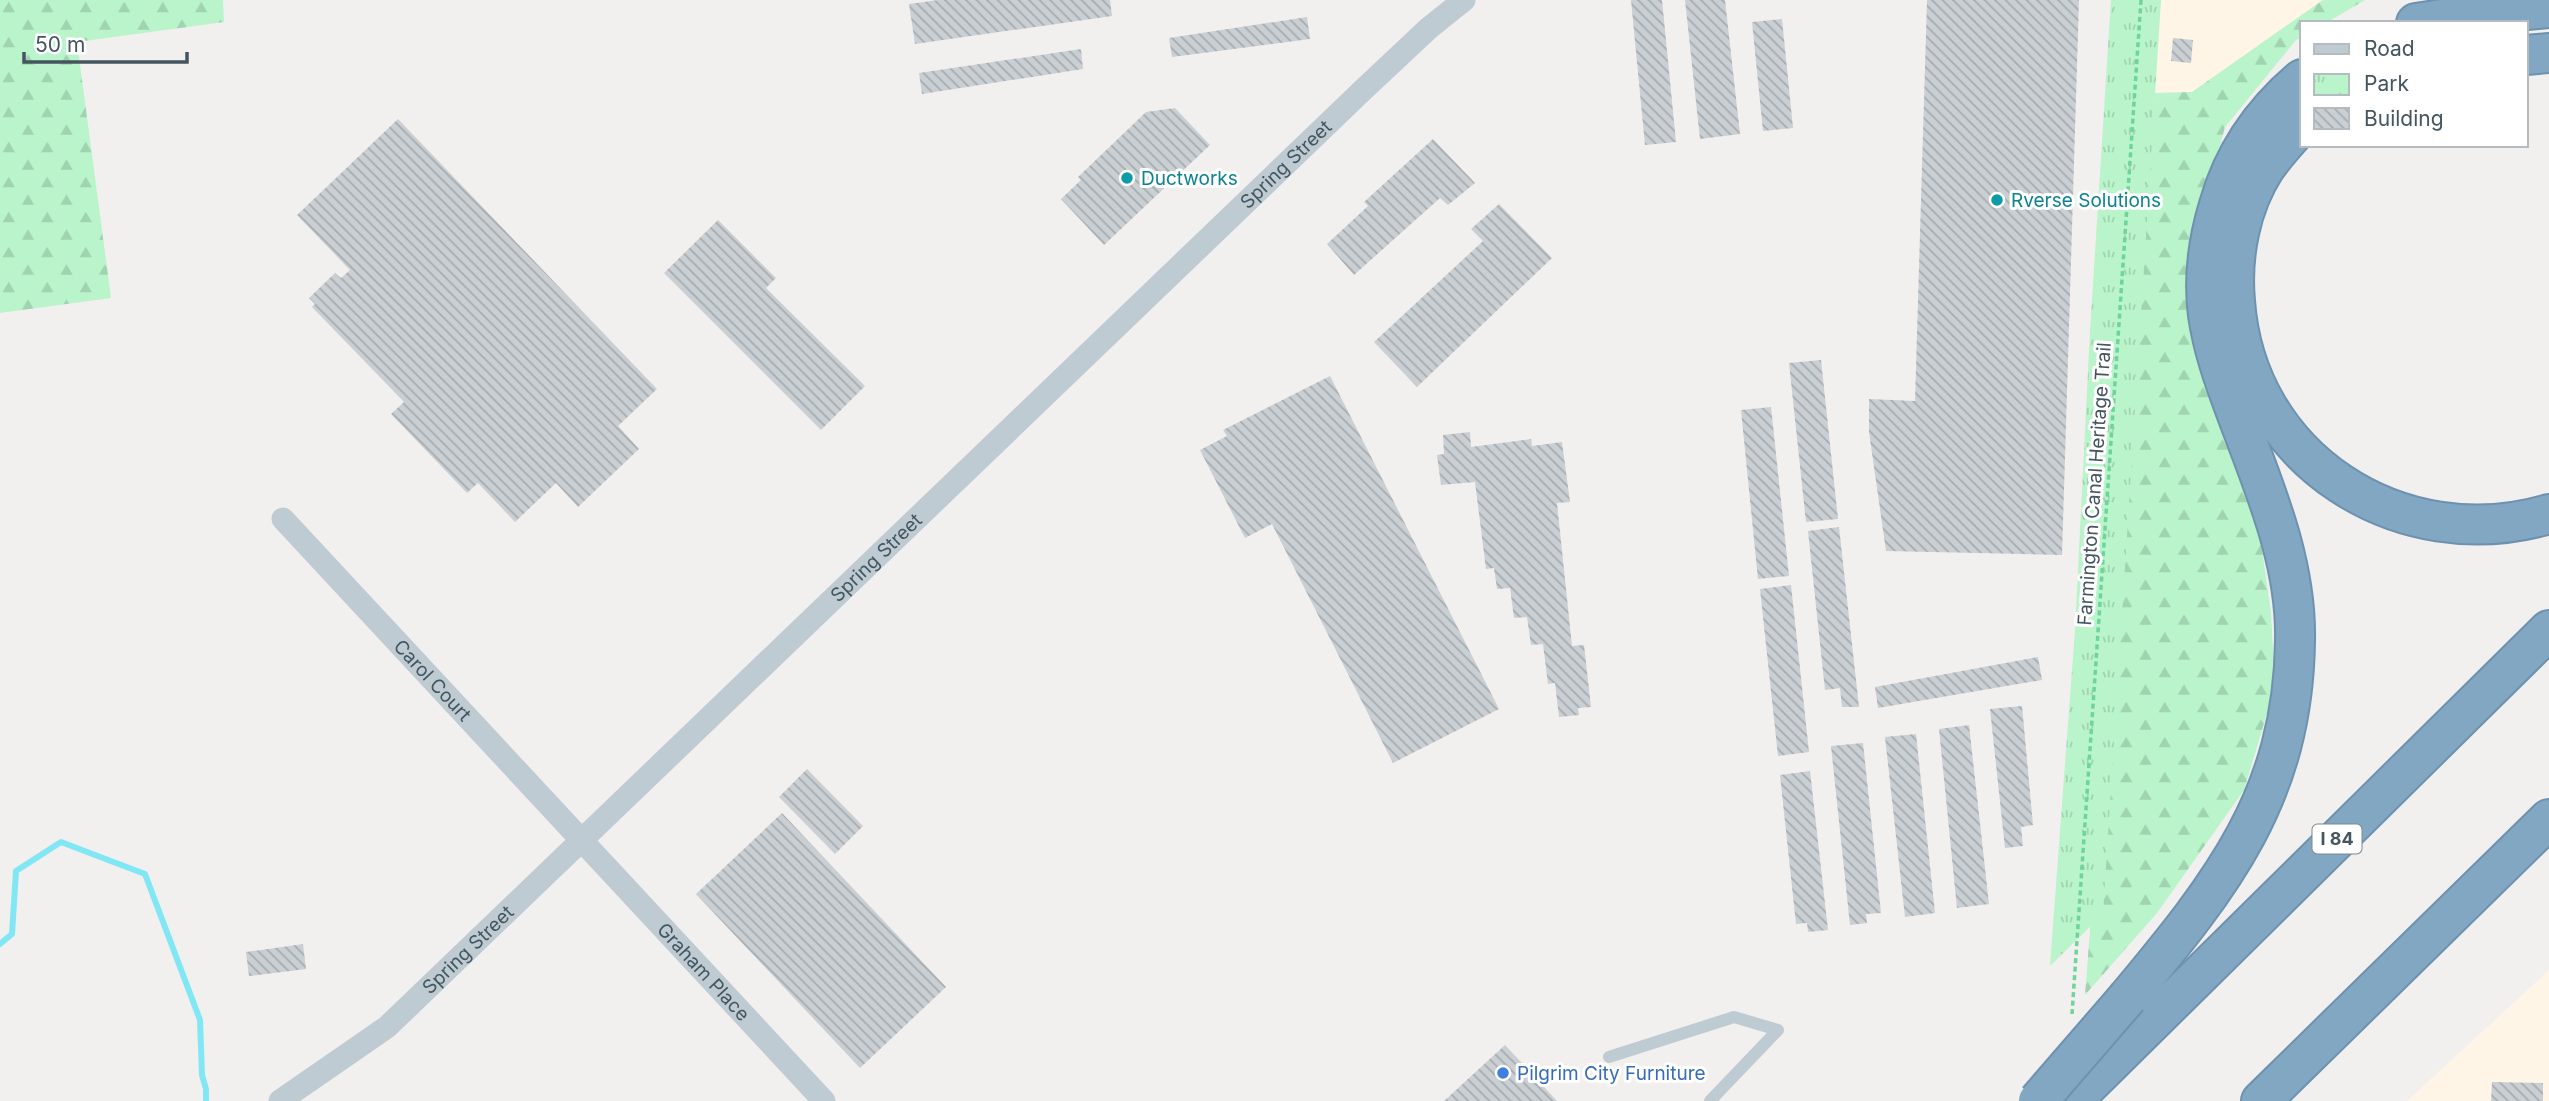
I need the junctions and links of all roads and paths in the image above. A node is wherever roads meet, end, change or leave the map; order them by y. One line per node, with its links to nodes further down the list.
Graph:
1 (1464, 0): 13 (street, Spring Street)
2 (2141, 0): 14 (path, Farmington Canal Heritage Trail)
3 (2549, 8): 4 (highway)
4 (2429, 21)
5 (2549, 53): 6 (highway)
6 (2528, 55)
7 (2300, 81): 19 (highway, bridge)
8 (2300, 126): 9 (highway)
9 (2549, 514)
10 (283, 519): 13 (street, Carol Court)
11 (2549, 630): 20 (highway, I 84)
12 (2549, 818): 21 (highway)
13 (582, 842): 16 (street, Spring Street); 17 (street, Graham Place)
14 (2075, 970)
15 (1609, 1057): 18 (lane)
16 (280, 1101)
17 (824, 1101)
18 (1710, 1101)
19 (2038, 1101)
20 (2071, 1101)
21 (2261, 1101)

